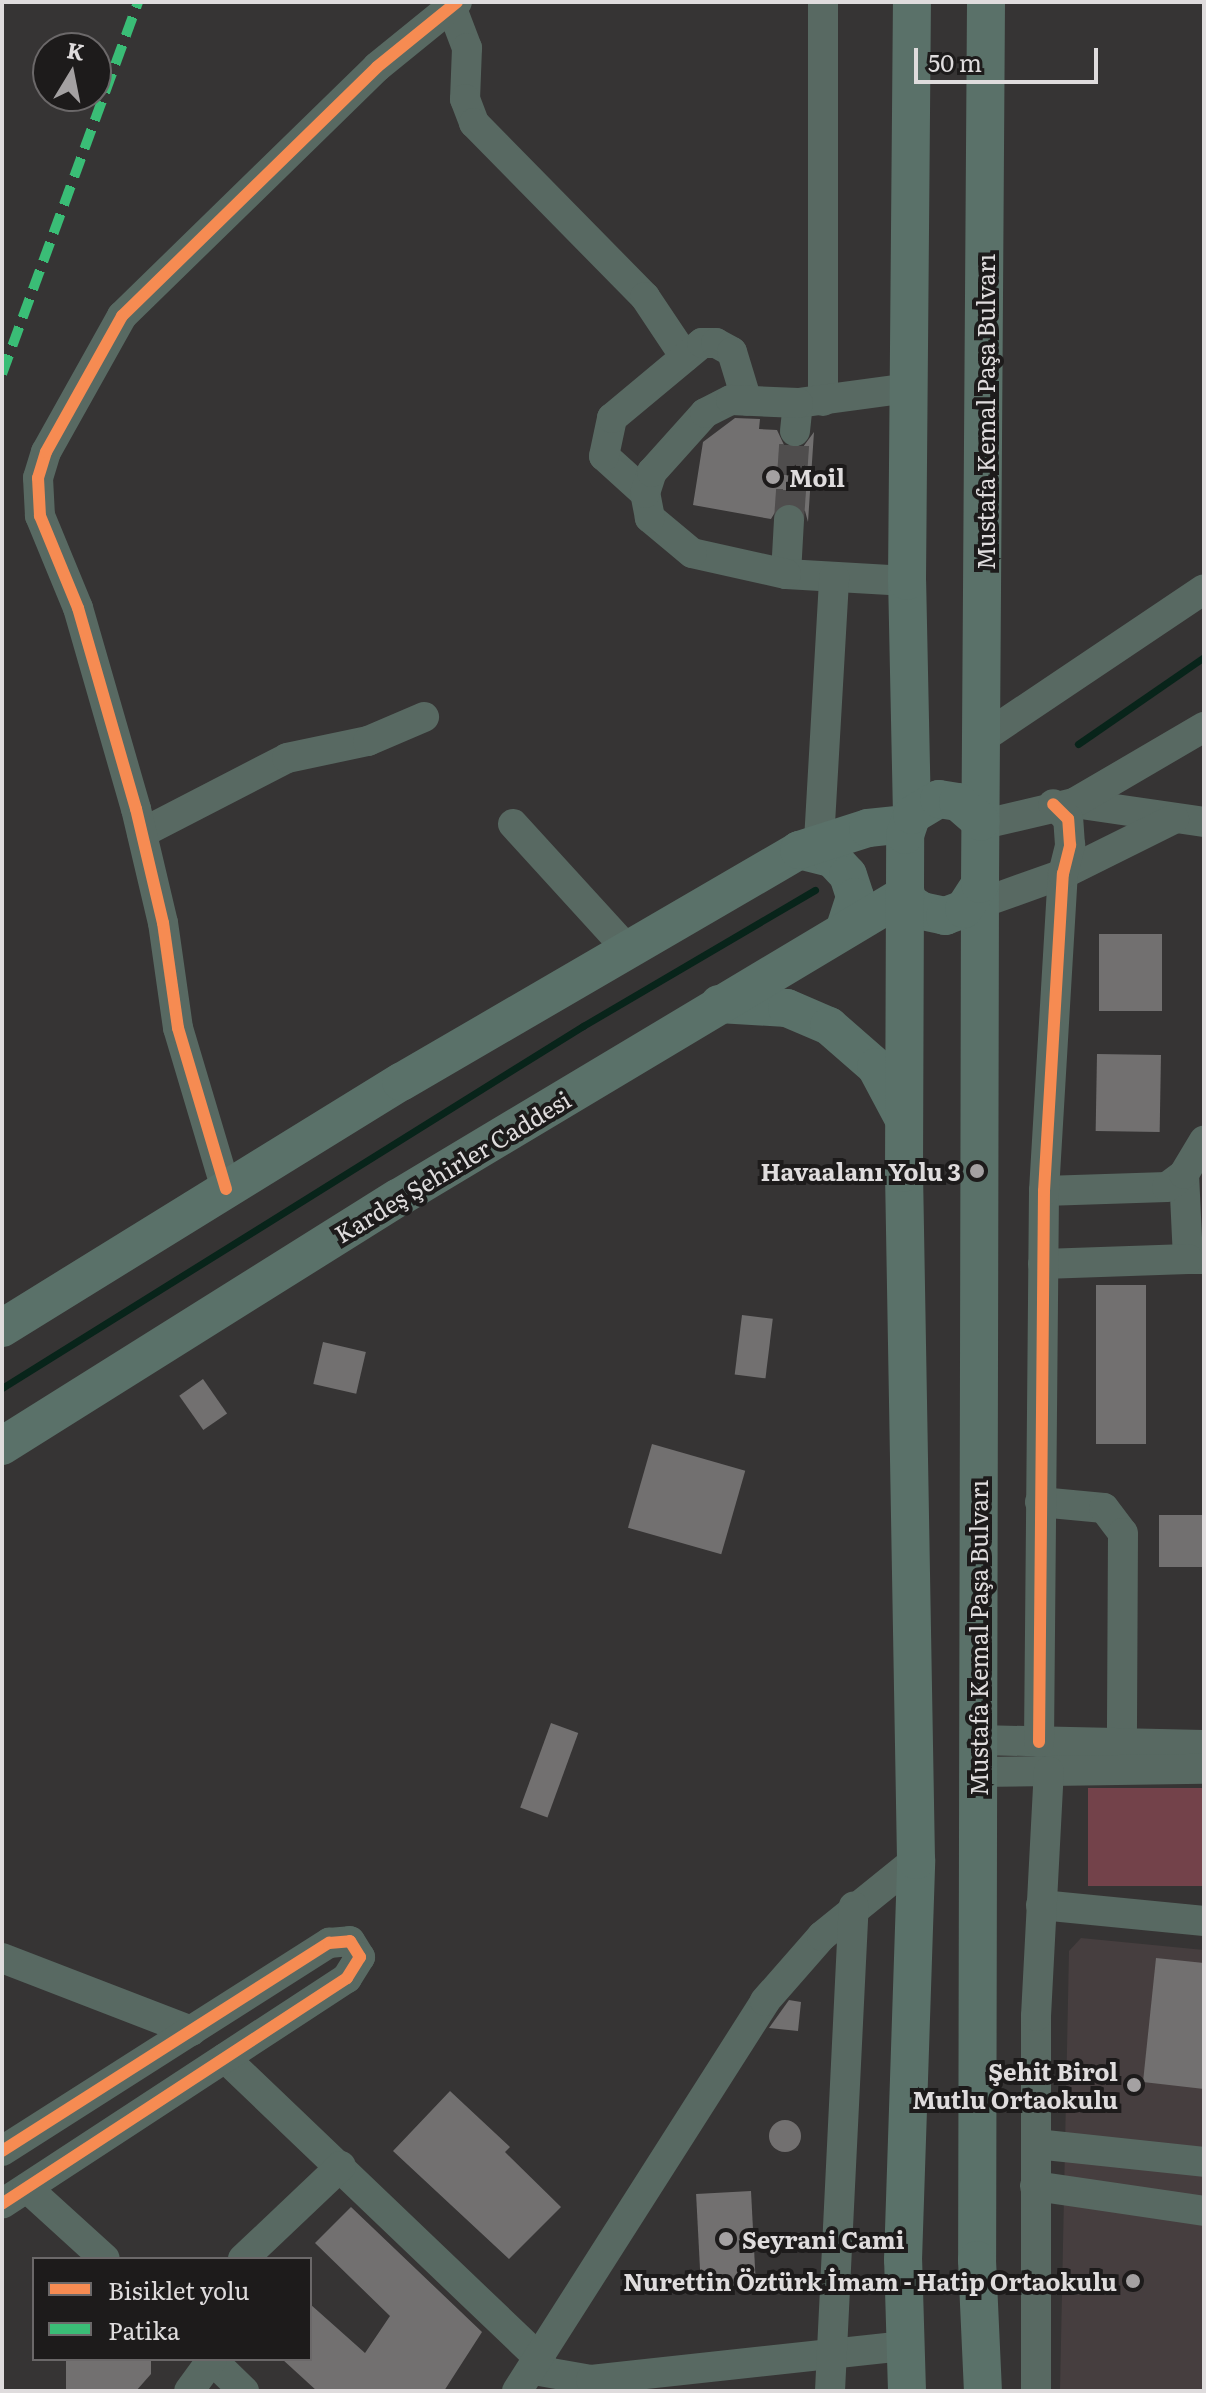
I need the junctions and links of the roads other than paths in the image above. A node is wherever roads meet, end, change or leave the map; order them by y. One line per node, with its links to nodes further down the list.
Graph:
1 (823, 2): 8 (street)
2 (912, 2): 6 (main road)
3 (986, 2): 17 (main road, Mustafa Kemal Paşa Bulvarı)
4 (454, 4): 5 (street); 24 (street)
5 (685, 357): 7 (street); 9 (street)
6 (909, 388): 8 (street); 13 (main road)
7 (747, 401): 8 (street); 9 (street)
8 (805, 412)
9 (645, 493): 11 (street)
10 (789, 520): 11 (street)
11 (786, 574): 12 (street)
12 (834, 577): 13 (street); 25 (street)
13 (907, 581): 20 (main road)
14 (1204, 589): 17 (street)
15 (424, 717): 24 (street)
16 (1204, 727): 18 (street)
17 (984, 737): 23 (main road, Mustafa Kemal Paşa Bulvarı)
18 (1152, 760): 19 (street); 21 (street)
19 (1064, 804): 21 (street); 23 (street); 26 (street)
20 (909, 820): 23 (main road); 25 (main road); 28 (main road)
21 (1180, 820): 26 (street)
22 (513, 824): 30 (street)
23 (980, 824): 27 (main road)
24 (142, 833): 35 (street)
25 (809, 845): 29 (main road); 30 (main road)
26 (1063, 874): 27 (street); 36 (street)
27 (979, 894): 28 (main road); 45 (main road, Mustafa Kemal Paşa Bulvarı)
28 (906, 898): 29 (main road, Kardeş Şehirler Caddesi); 32 (main road)
29 (844, 930): 31 (main road, Kardeş Şehirler Caddesi)
30 (628, 950): 35 (main road)
31 (719, 1004): 32 (main road); 40 (main road, Kardeş Şehirler Caddesi)
32 (904, 1122): 48 (main road)
33 (1204, 1141): 34 (street)
34 (1184, 1174): 36 (street); 37 (street)
35 (226, 1189): 39 (main road)
36 (1044, 1191): 38 (street)
37 (1196, 1259): 38 (street)
38 (1043, 1264): 41 (street)
39 (2, 1328)
40 (2, 1446)
41 (1040, 1502): 42 (street); 43 (street)
42 (1039, 1742): 43 (street); 45 (street)
43 (1122, 1743): 44 (street)
44 (1204, 1745)
45 (978, 1756): 47 (street); 73 (main road, Mustafa Kemal Paşa Bulvarı)
46 (1204, 1769): 47 (street)
47 (1049, 1771): 49 (street)
48 (916, 1860): 50 (street); 64 (main road)
49 (1041, 1905): 51 (street); 55 (street)
50 (854, 1907): 65 (street); 68 (street)
51 (1204, 1921)
52 (2, 1958): 53 (street)
53 (191, 2031): 54 (street); 56 (street)
54 (225, 2058): 58 (street); 60 (street)
55 (1036, 2144): 57 (street); 59 (street)
56 (2, 2151)
57 (1204, 2162)
58 (341, 2166): 63 (street); 68 (street)
59 (1035, 2186): 61 (street); 74 (street)
60 (14, 2196): 62 (street)
61 (1204, 2211)
62 (102, 2257)
63 (245, 2257)
64 (905, 2346): 65 (street); 72 (main road)
65 (828, 2356): 68 (street); 71 (street)
66 (211, 2361): 69 (street)
67 (214, 2361): 70 (street)
68 (531, 2374)
69 (189, 2391)
70 (244, 2391)
71 (830, 2391)
72 (907, 2391)
73 (983, 2391)
74 (1036, 2391)

